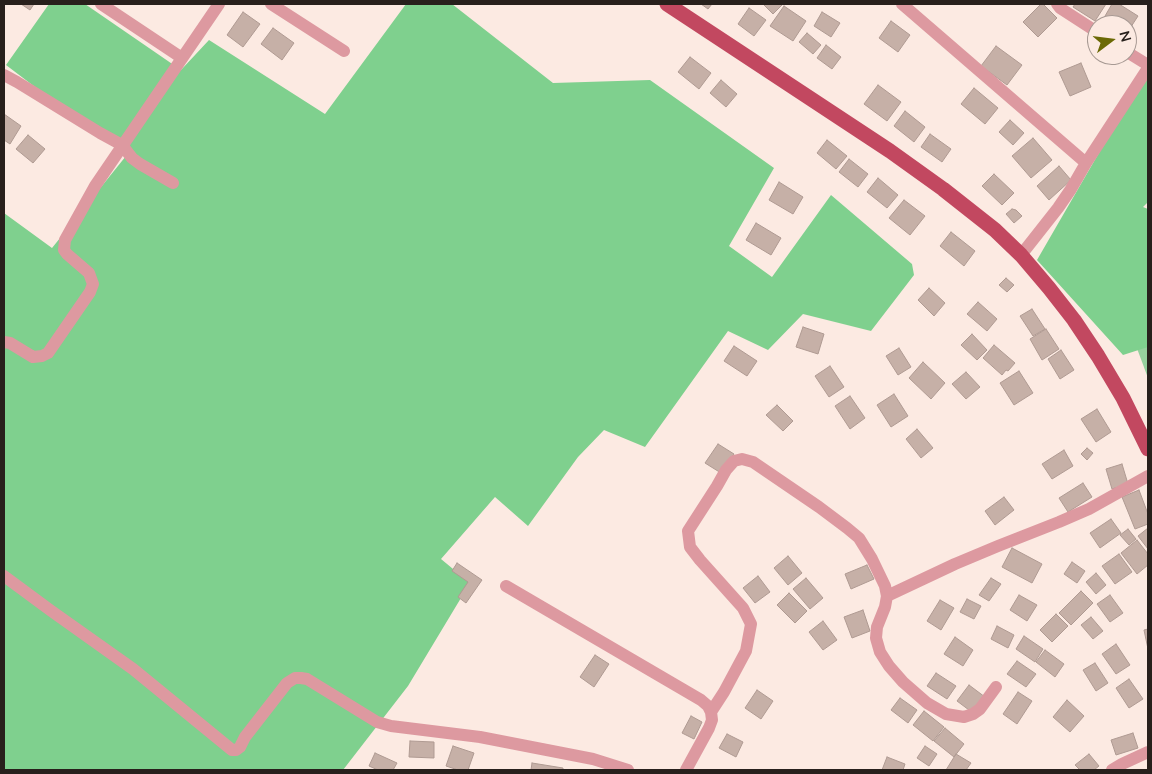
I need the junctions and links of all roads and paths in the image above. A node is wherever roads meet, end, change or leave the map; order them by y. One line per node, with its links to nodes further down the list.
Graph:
1 (101, 4): 9 (street)
2 (219, 4): 9 (street)
3 (271, 4): 8 (street)
4 (667, 4): 16 (main road)
5 (902, 4): 14 (street)
6 (1059, 5): 7 (street)
7 (1087, 25)
8 (344, 51)
9 (182, 58): 13 (street)
10 (1137, 59): 11 (street)
11 (1148, 67): 14 (street)
12 (4, 75): 13 (street)
13 (122, 145): 15 (street); 17 (street)
14 (1086, 163): 16 (street)
15 (173, 183)
16 (1022, 255): 18 (main road)
17 (4, 342)
18 (1148, 449)
19 (1148, 476): 22 (street)
20 (4, 576): 26 (street)
21 (506, 586): 24 (street)
22 (887, 596): 23 (street); 24 (street)
23 (996, 687)
24 (711, 712): 27 (street)
25 (1148, 752): 28 (street)
26 (628, 770)
27 (686, 770)
28 (1112, 770)

